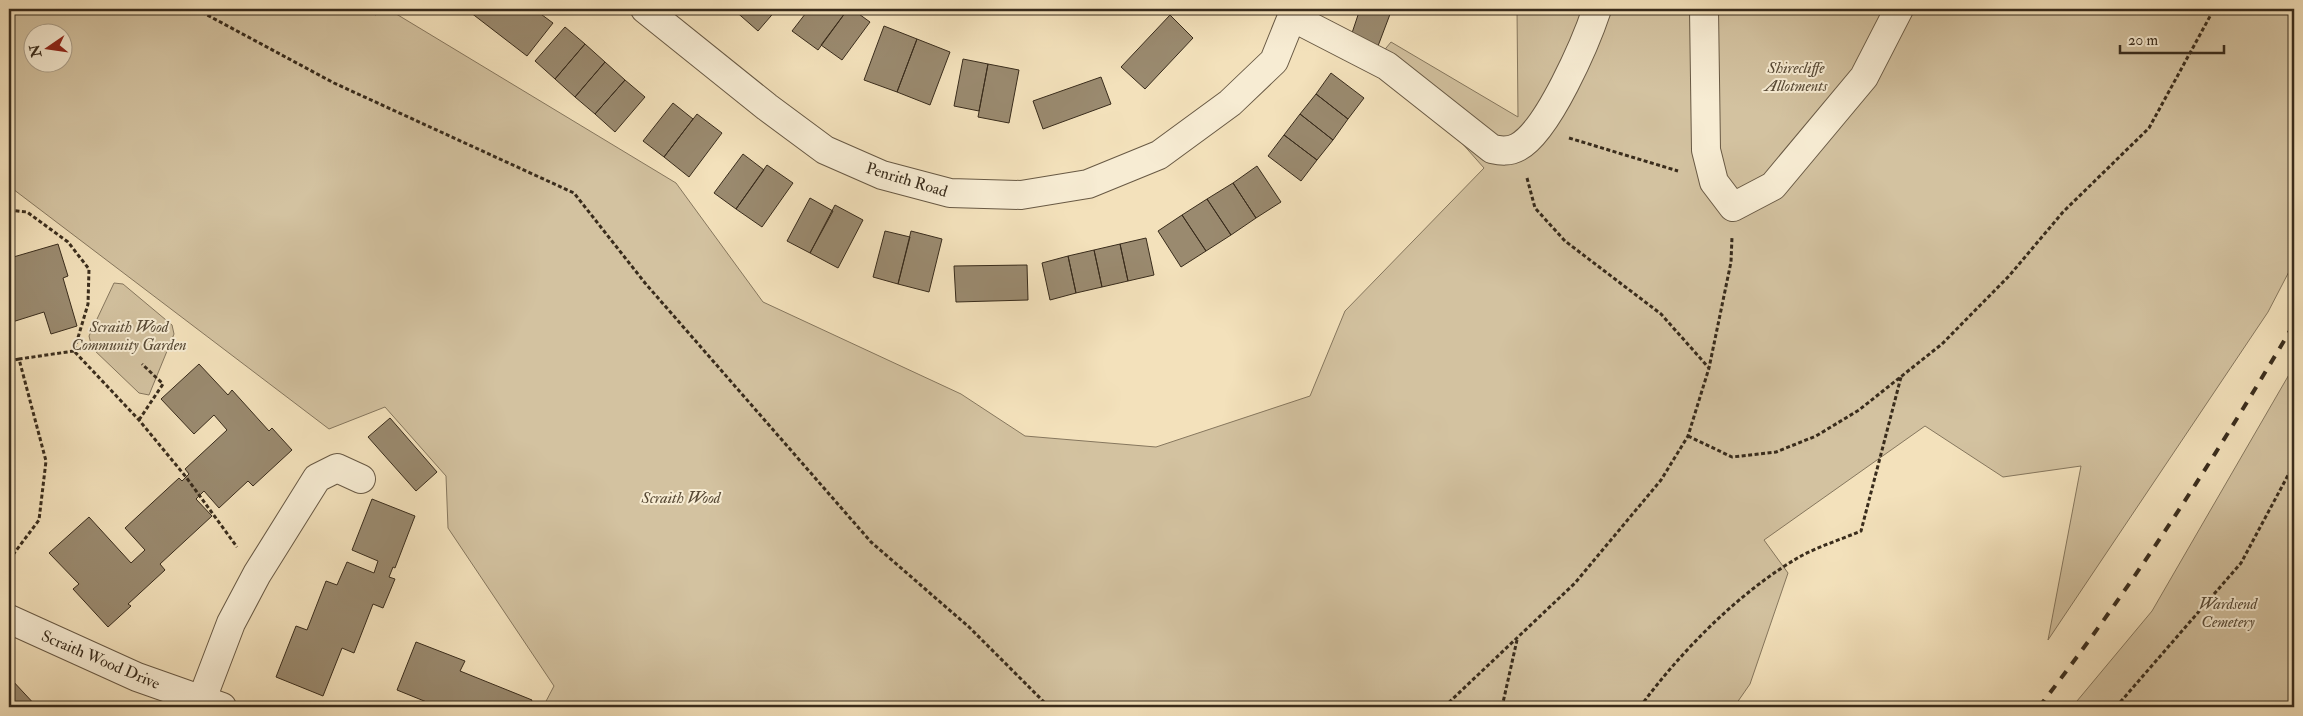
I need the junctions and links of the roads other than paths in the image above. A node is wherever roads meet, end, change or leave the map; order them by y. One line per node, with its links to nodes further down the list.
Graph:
1 (645, 9): 5 (street, Penrith Road)
2 (1597, 9): 5 (street)
3 (1704, 9): 4 (street)
4 (1899, 9)
5 (1293, 13)
6 (362, 479): 8 (street)
7 (9, 619): 8 (street, Scraith Wood Drive)
8 (212, 703)

